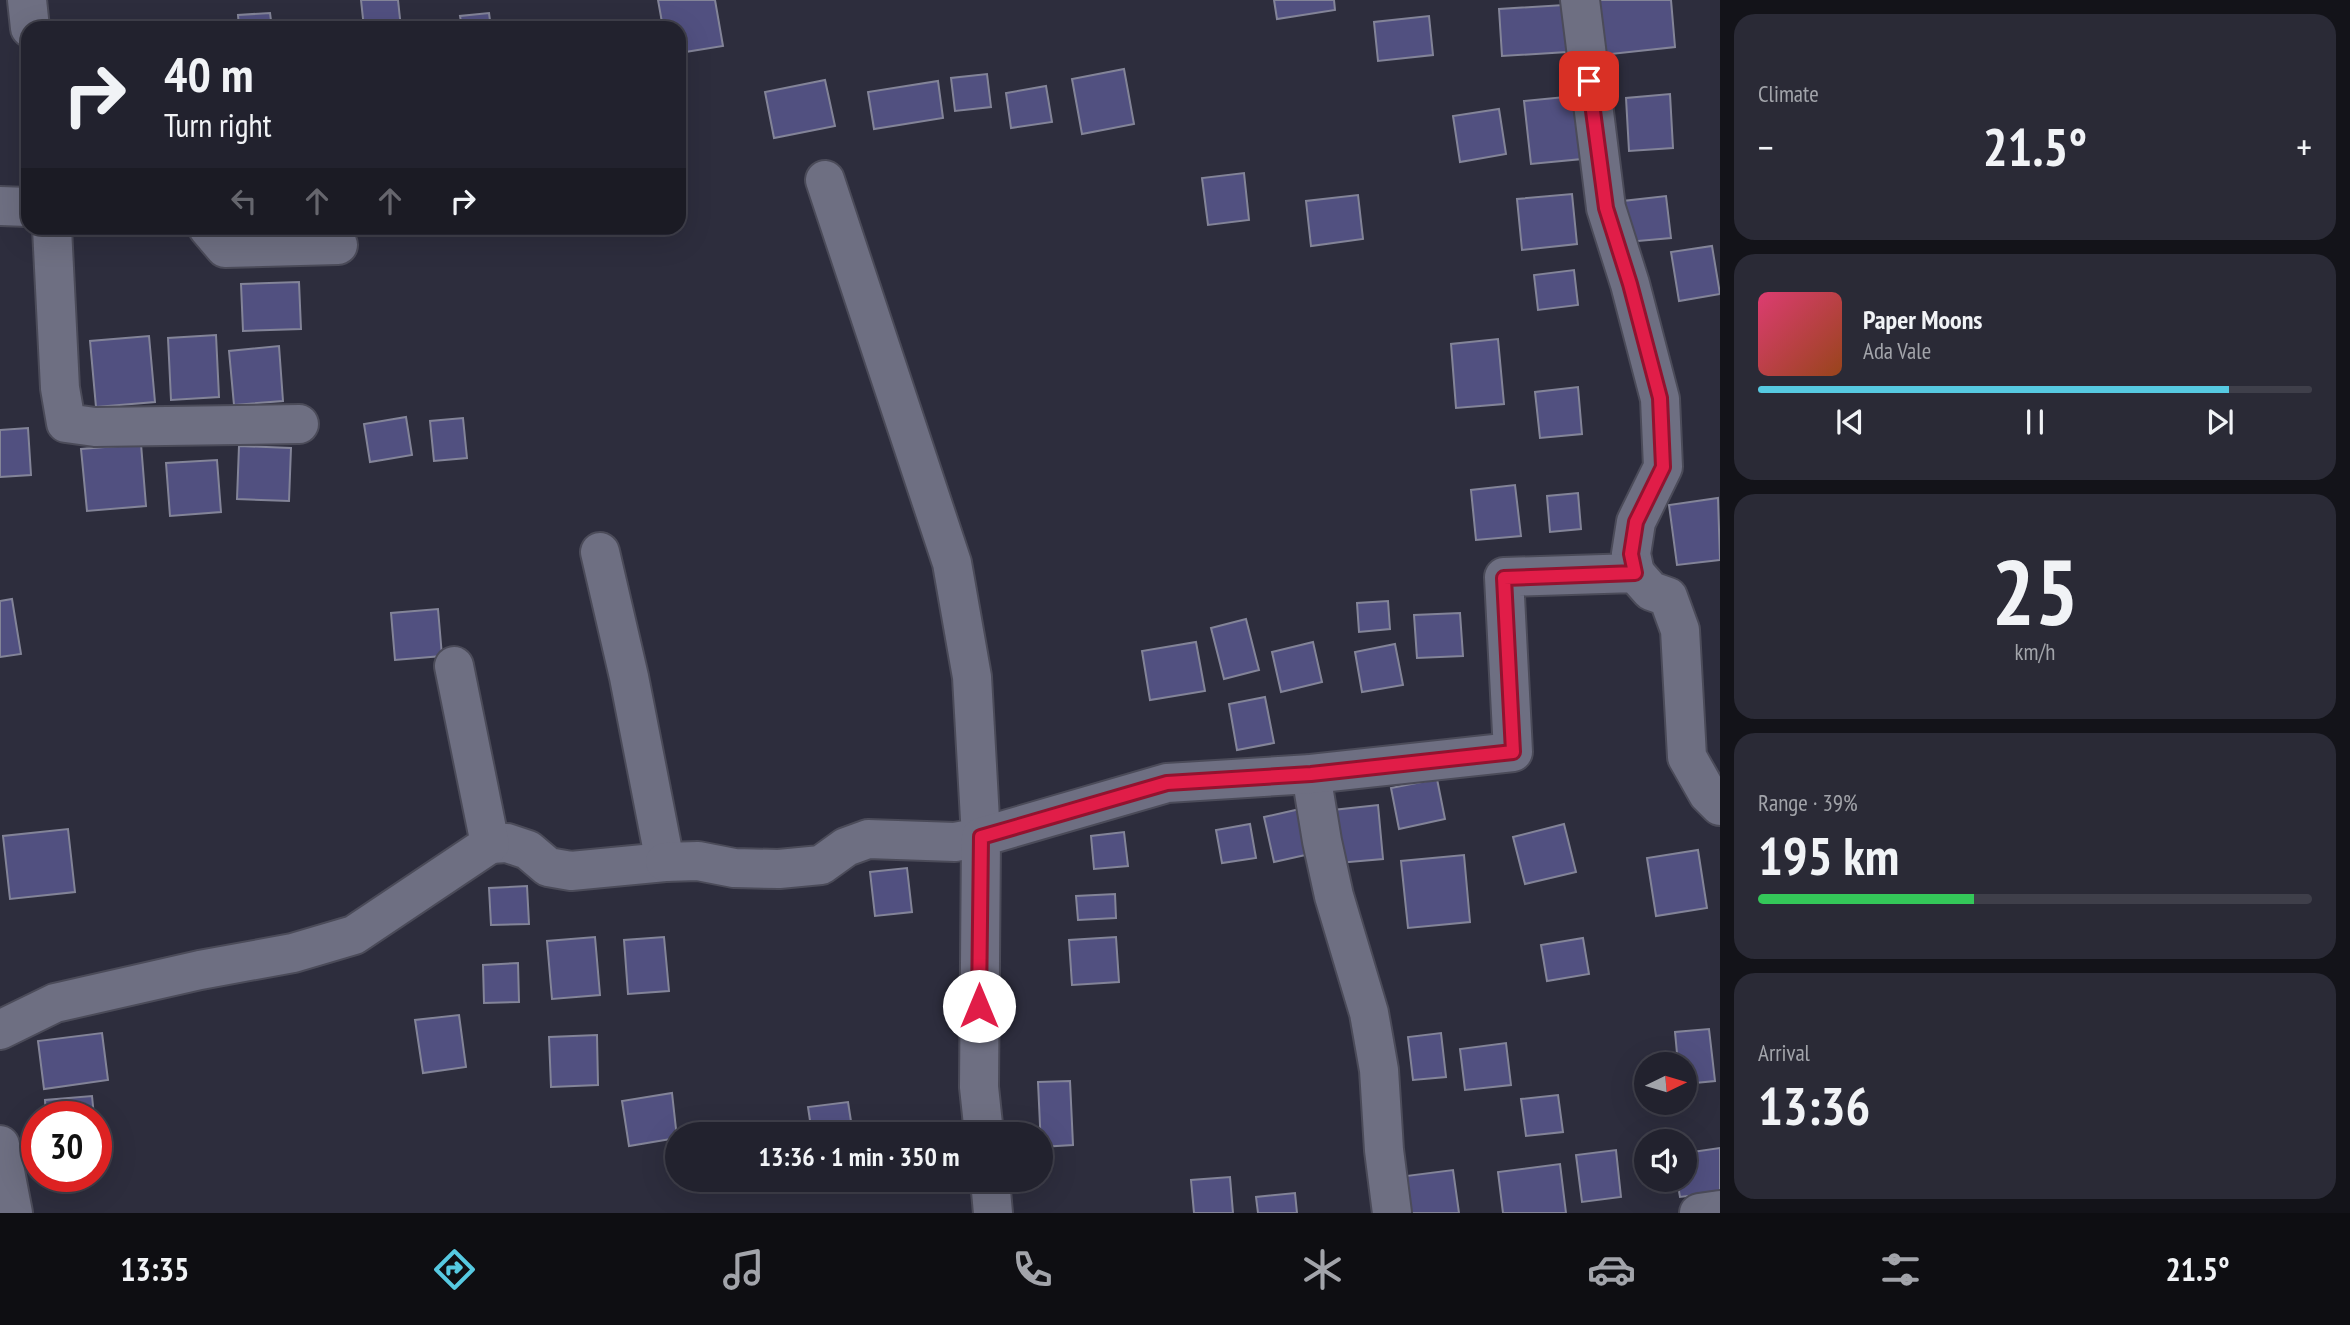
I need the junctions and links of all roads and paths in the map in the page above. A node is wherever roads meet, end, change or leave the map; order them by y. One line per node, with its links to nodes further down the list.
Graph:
1 (27, 0): 3 (street)
2 (1580, 0): 12 (street)
3 (29, 21)
4 (825, 180): 16 (street)
5 (0, 206): 6 (street)
6 (21, 213)
7 (52, 235): 10 (street)
8 (214, 235): 9 (street)
9 (338, 245)
10 (299, 424)
11 (600, 552): 18 (street)
12 (1635, 573): 14 (street); 15 (street)
13 (454, 666): 17 (street)
14 (1311, 774): 16 (street); 26 (street)
15 (1720, 806)
16 (981, 837): 18 (street); 20 (street)
17 (490, 844): 18 (street); 19 (street)
18 (665, 862)
19 (0, 1030)
20 (983, 1122)
21 (0, 1145): 24 (street)
22 (990, 1192): 25 (street)
23 (1720, 1210): 27 (street)
24 (13, 1213)
25 (993, 1213)
26 (1392, 1213)
27 (1699, 1213)

